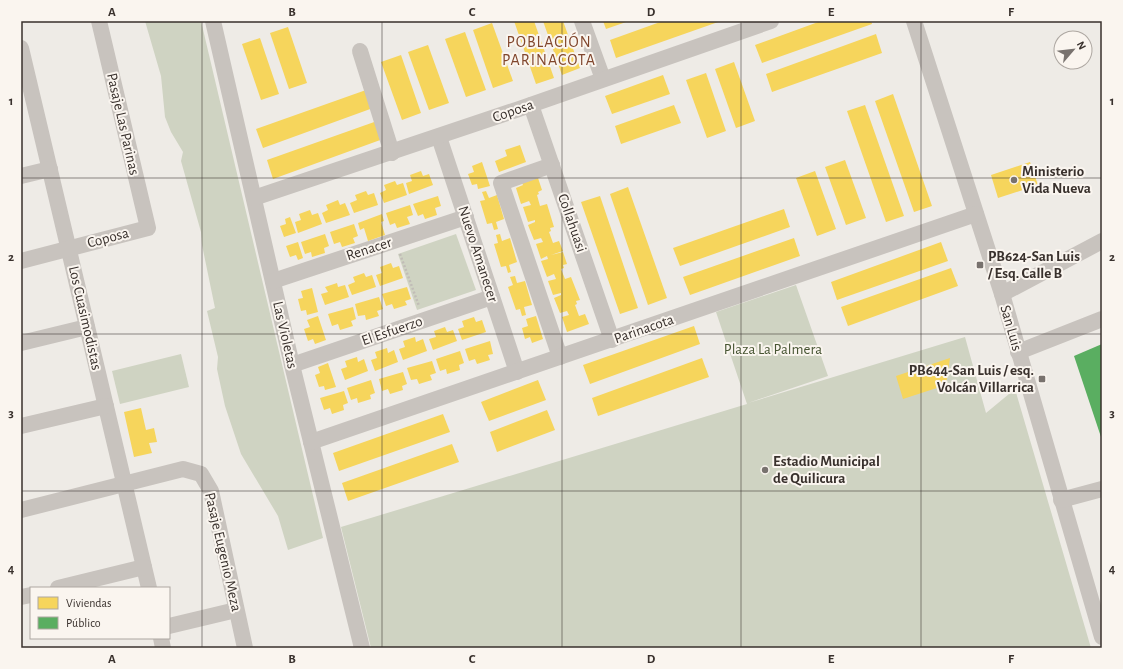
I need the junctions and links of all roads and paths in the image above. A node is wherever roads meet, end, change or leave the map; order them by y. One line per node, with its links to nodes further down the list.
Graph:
1 (99, 21): 19 (street, Pasaje Las Parinas)
2 (212, 21): 16 (street, Las Violetas)
3 (582, 21): 8 (street)
4 (772, 21): 8 (street, Coposa)
5 (914, 21): 17 (street, San Luis)
6 (21, 48): 9 (street, Los Cuasimodistas)
7 (360, 51): 12 (street)
8 (603, 79): 10 (street, Coposa)
9 (26, 89): 14 (street, Los Cuasimodistas)
10 (531, 105): 11 (street, Coposa); 13 (street, Collahuasi)
11 (439, 137): 12 (street, Coposa); 18 (street, Nuevo Amanecer)
12 (392, 153): 16 (street, Coposa)
13 (552, 165): 30 (street, Collahuasi); 33 (street)
14 (50, 169): 15 (street); 22 (street, Los Cuasimodistas)
15 (21, 176)
16 (254, 198): 24 (street, Las Violetas)
17 (976, 214): 25 (street, San Luis); 30 (street, Parinacota)
18 (466, 217): 20 (street, Renacer); 26 (street, Nuevo Amanecer)
19 (148, 228): 22 (street, Coposa)
20 (395, 240): 24 (street, Renacer); 28 (path)
21 (1102, 241): 25 (street)
22 (69, 249): 23 (street, Coposa); 29 (street, Los Cuasimodistas)
23 (21, 261)
24 (273, 281): 34 (street, Las Violetas)
25 (1002, 294): 32 (street, San Luis)
26 (492, 297): 28 (street, El Esfuerzo); 35 (street, Nuevo Amanecer)
27 (1102, 319): 32 (street)
28 (424, 320): 34 (street, El Esfuerzo)
29 (87, 327): 31 (street); 36 (street, Los Cuasimodistas)
30 (612, 340): 33 (street, Parinacota)
31 (21, 343)
32 (1018, 352): 41 (street, San Luis)
33 (560, 358): 35 (street, Parinacota)
34 (292, 365): 38 (street, Las Violetas)
35 (517, 372): 38 (street, Parinacota)
36 (106, 406): 37 (street); 39 (street, Los Cuasimodistas)
37 (21, 426)
38 (311, 442): 50 (street, Las Violetas)
39 (125, 484): 42 (street, Pasaje Eugenio Meza); 43 (street, Los Cuasimodistas); 46 (street, Pasaje Eugenio Meza)
40 (1102, 489): 41 (street)
41 (1061, 500): 48 (street, San Luis)
42 (21, 510)
43 (144, 567): 44 (street); 45 (street, Los Cuasimodistas)
44 (62, 587)
45 (149, 587)
46 (236, 610): 47 (street); 49 (street, Pasaje Eugenio Meza)
47 (170, 626)
48 (1102, 637)
49 (245, 648)
50 (362, 648)

